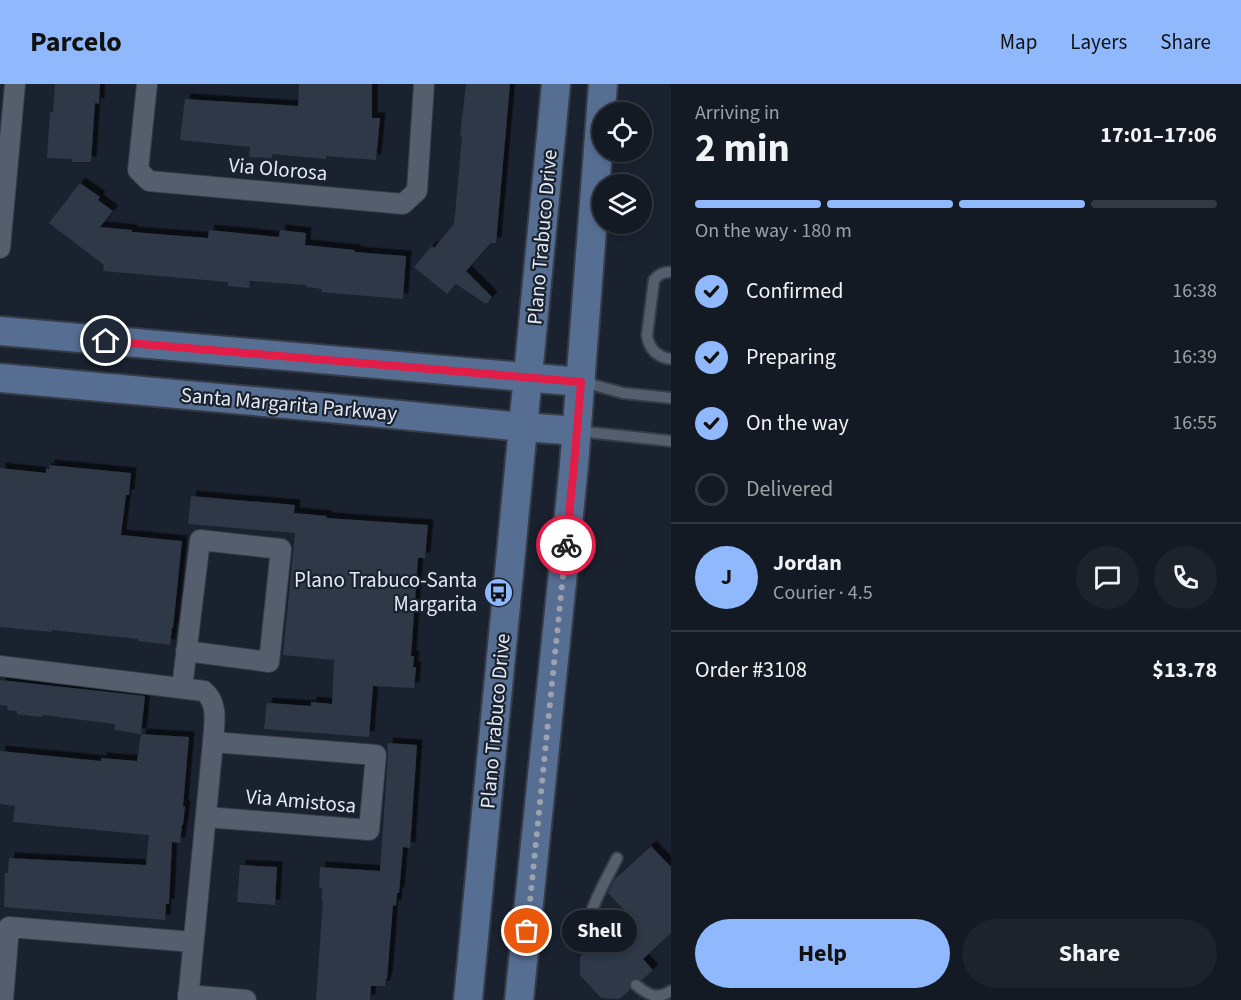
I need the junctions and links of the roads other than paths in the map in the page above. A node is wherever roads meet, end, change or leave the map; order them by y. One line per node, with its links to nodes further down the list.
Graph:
1 (15, 84): 6 (street)
2 (147, 84): 3 (street, Via Olorosa)
3 (424, 84)
4 (556, 84): 11 (main road, Plano Trabuco Drive)
5 (603, 84): 12 (main road)
6 (0, 248)
7 (671, 272): 9 (lane)
8 (0, 331): 11 (main road)
9 (671, 359)
10 (0, 378): 14 (main road, Santa Margarita Parkway)
11 (528, 378): 12 (main road); 14 (main road, Plano Trabuco Drive)
12 (581, 382): 13 (lane); 15 (main road)
13 (671, 398)
14 (523, 427): 15 (main road, Santa Margarita Parkway); 30 (main road, Plano Trabuco Drive)
15 (577, 431): 16 (lane); 31 (main road)
16 (671, 441)
17 (186, 651): 17 (street); 19 (street)
18 (0, 666): 19 (street)
19 (182, 688): 20 (street)
20 (213, 742): 21 (street); 21 (street, Via Amistosa)
21 (206, 817): 24 (street)
22 (617, 858): 23 (lane)
23 (594, 940)
24 (193, 942): 27 (street); 28 (street)
25 (636, 985): 26 (lane)
26 (671, 991)
27 (188, 997): 29 (street)
28 (3, 1000)
29 (246, 1000)
30 (468, 1000)
31 (519, 1000)

